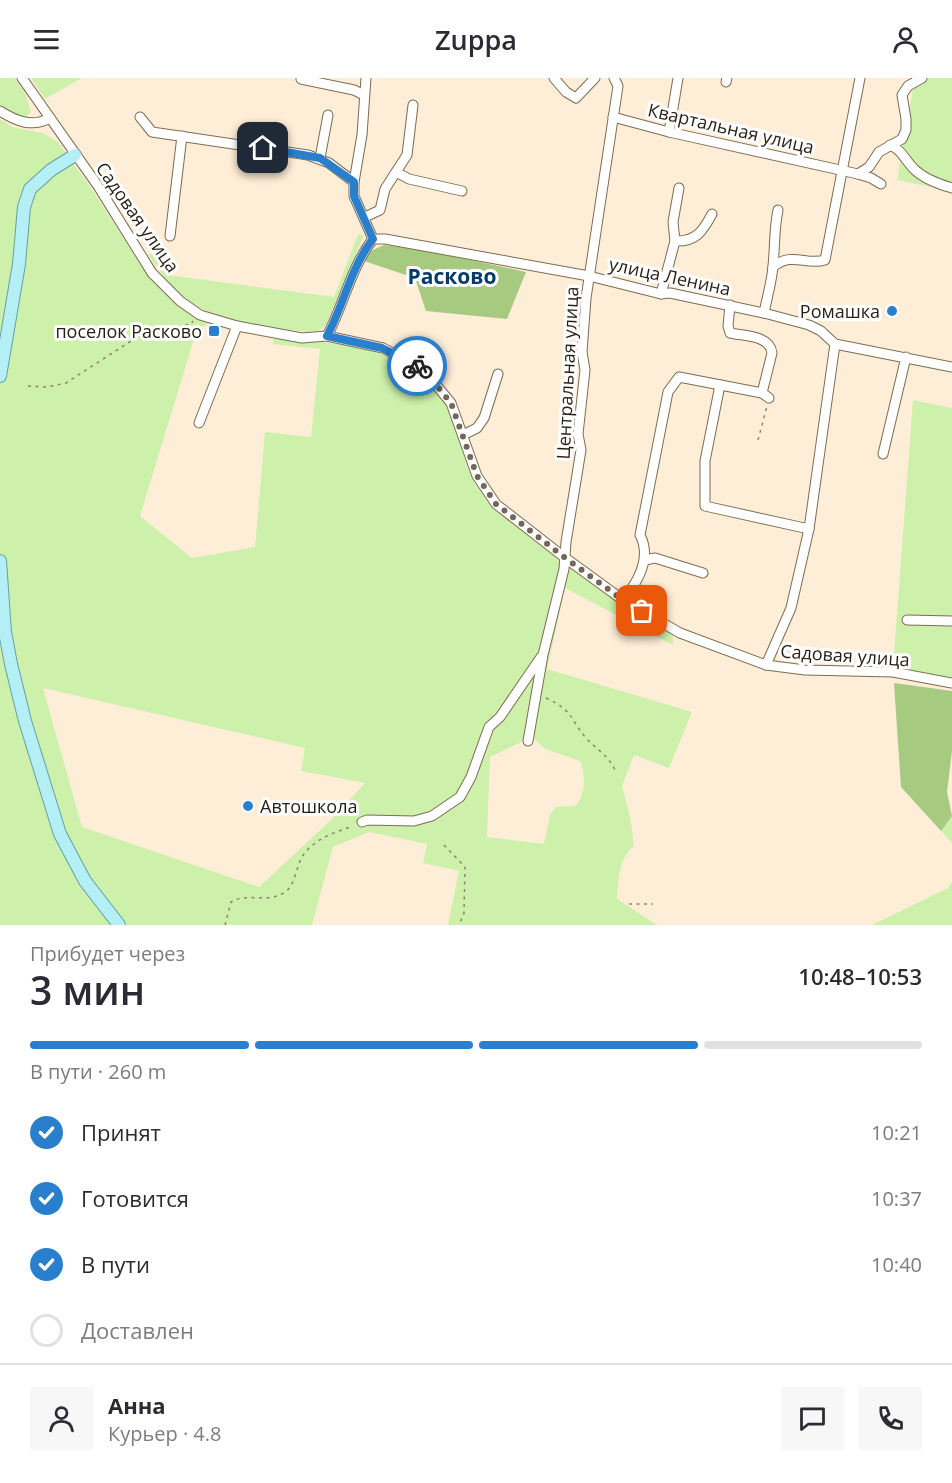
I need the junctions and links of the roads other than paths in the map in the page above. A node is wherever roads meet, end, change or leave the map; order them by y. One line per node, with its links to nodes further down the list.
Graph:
1 (22, 78): 16 (street, Садовая улица)
2 (366, 78): 10 (street)
3 (554, 78): 4 (street)
4 (594, 78)
5 (614, 78): 15 (street, Центральная улица)
6 (678, 78): 17 (street)
7 (860, 78): 22 (street)
8 (922, 78): 19 (street)
9 (301, 79): 10 (street)
10 (364, 95): 25 (street)
11 (414, 105): 23 (street)
12 (0, 111): 16 (street)
13 (328, 115): 21 (street)
14 (140, 117): 18 (street)
15 (613, 117): 17 (street, Квартальная улица); 37 (street, Центральная улица)
16 (50, 118): 20 (street, Садовая улица)
17 (669, 132): 22 (street, Квартальная улица)
18 (182, 136): 21 (street); 33 (street)
19 (890, 145): 24 (street); 28 (street)
20 (75, 155): 41 (street, Садовая улица); 47 (main road)
21 (320, 158): 25 (street)
22 (842, 171): 24 (street, Квартальная улица); 36 (street)
23 (396, 172): 29 (street); 32 (street)
24 (858, 174): 26 (street, Квартальная улица)
25 (354, 182): 32 (street)
26 (881, 184)
27 (679, 188): 35 (street)
28 (952, 188)
29 (462, 191)
30 (778, 210): 36 (street)
31 (712, 214): 35 (street)
32 (365, 218): 34 (street)
33 (170, 236)
34 (373, 239): 37 (street, улица Ленина); 42 (street)
35 (675, 241): 38 (street)
36 (773, 267): 40 (street)
37 (589, 276): 38 (street, улица Ленина); 53 (street, Центральная улица)
38 (661, 294): 39 (street, улица Ленина)
39 (730, 305): 40 (street, улица Ленина); 48 (street)
40 (764, 312): 43 (street, улица Ленина)
41 (237, 326): 42 (street, Садовая улица); 49 (street)
42 (327, 336): 50 (street, Садовая улица)
43 (835, 344): 44 (street, улица Ленина); 52 (street)
44 (906, 357): 45 (street, улица Ленина); 51 (street)
45 (952, 367)
46 (498, 374): 50 (street)
47 (0, 376)
48 (720, 385): 52 (street); 54 (street)
49 (199, 423)
50 (463, 435): 53 (street, Садовая улица)
51 (883, 454)
52 (809, 529): 61 (street)
53 (564, 557): 57 (street, Садовая улица); 60 (street, Центральная улица)
54 (645, 560): 56 (street); 57 (street)
55 (0, 561): 65 (main road)
56 (703, 573)
57 (623, 600): 61 (street, Садовая улица)
58 (906, 620): 59 (street)
59 (952, 621)
60 (543, 655): 63 (street, Центральная улица); 64 (street)
61 (766, 665): 62 (street, Садовая улица)
62 (952, 683)
63 (528, 741)
64 (362, 822)
65 (119, 925)

